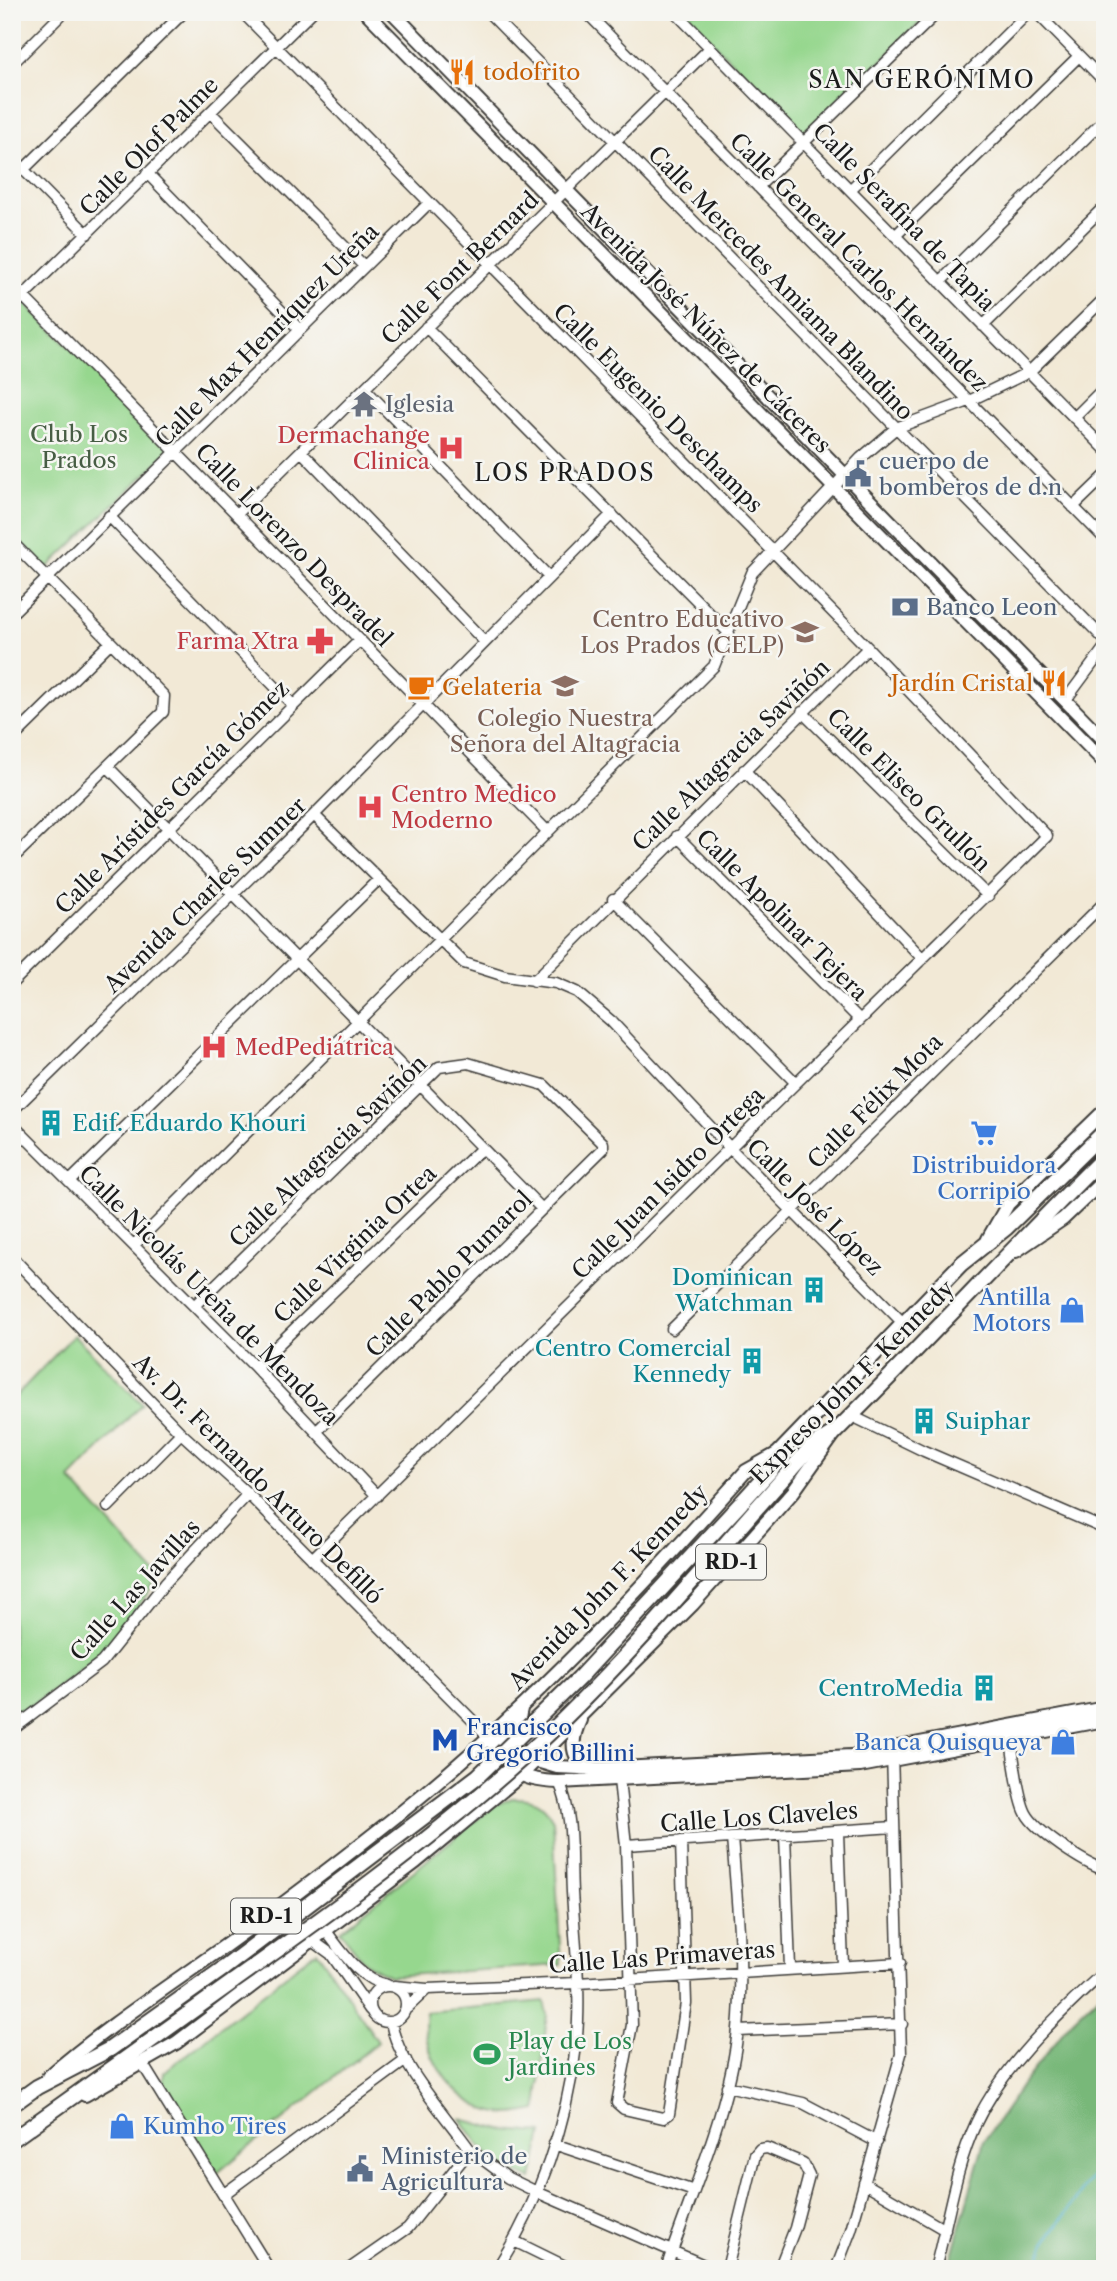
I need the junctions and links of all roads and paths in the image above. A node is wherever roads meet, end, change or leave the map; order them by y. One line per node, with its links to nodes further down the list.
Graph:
1 (64, 12): 16 (street)
2 (184, 12): 24 (street)
3 (242, 12): 13 (street, Calle Eugenio Deschamps)
4 (312, 12): 13 (street, Calle Olof Palme)
5 (366, 12): 30 (main road, Avenida José Núñez de Cáceres)
6 (392, 12): 27 (main road, Avenida José Núñez de Cáceres)
7 (488, 12): 21 (street, Calle Mercedes Amiama Blandino)
8 (586, 12): 18 (street, Calle General Carlos Hernández)
9 (675, 12): 14 (street, Calle Serafina de Tapia)
10 (938, 12): 22 (street)
11 (1029, 12): 28 (street)
12 (1036, 12): 15 (street)
13 (277, 47): 19 (street, Calle Olof Palme); 29 (street, Calle Eugenio Deschamps)
14 (710, 48): 18 (street, Calle Font Bernard); 22 (street, Calle Serafina de Tapia)
15 (1079, 56): 17 (street); 33 (street)
16 (12, 64)
17 (1105, 82)
18 (665, 93): 21 (street, Calle Font Bernard); 26 (street, Calle General Carlos Hernández)
19 (210, 112): 25 (street, Calle Olof Palme); 34 (street)
20 (1105, 119): 36 (street)
21 (615, 141): 27 (street, Calle Font Bernard); 49 (street, Calle Mercedes Amiama Blandino)
22 (804, 143): 26 (street); 28 (street, Calle Serafina de Tapia)
23 (12, 158): 24 (street)
24 (23, 170): 32 (street)
25 (147, 173): 32 (street, Calle Olof Palme); 43 (street)
26 (758, 187): 47 (street, Calle General Carlos Hernández)
27 (566, 190): 30 (street, Calle Font Bernard); 53 (main road, Avenida José Núñez de Cáceres)
28 (850, 190): 33 (street, Calle Serafina de Tapia)
29 (429, 203): 34 (street, Calle Max Henríquez Ureña); 35 (street, Calle Eugenio Deschamps)
30 (554, 203): 35 (street, Calle Font Bernard); 55 (main road, Avenida José Núñez de Cáceres)
31 (1105, 206): 41 (street)
32 (87, 234): 38 (street, Calle Olof Palme)
33 (895, 236): 36 (street, Calle Serafina de Tapia)
34 (364, 265): 43 (street, Calle Max Henríquez Ureña)
35 (491, 265): 42 (street, Calle Font Bernard); 62 (street, Calle Eugenio Deschamps)
36 (940, 282): 41 (street, Calle Serafina de Tapia)
37 (12, 285): 38 (street, Calle Lorenzo Despradel)
38 (23, 297): 40 (street, Calle Olof Palme); 51 (street, Calle Lorenzo Despradel)
39 (1105, 298): 44 (street)
40 (12, 307)
41 (983, 326): 44 (street, Calle Serafina de Tapia)
42 (426, 327): 46 (street, Calle Font Bernard); 58 (street)
43 (299, 329): 51 (street, Calle Max Henríquez Ureña)
44 (1029, 372): 47 (street); 48 (street, Calle Serafina de Tapia)
45 (1105, 387): 48 (street)
46 (365, 390): 52 (street, Calle Font Bernard); 63 (street)
47 (969, 401): 49 (street); 56 (street, Calle General Carlos Hernández)
48 (1074, 418): 50 (street, Calle Serafina de Tapia)
49 (896, 428): 53 (street); 68 (street, Calle Mercedes Amiama Blandino)
50 (1105, 449)
51 (176, 452): 57 (street, Calle Lorenzo Despradel); 59 (street, Calle Max Henríquez Ureña)
52 (302, 452): 57 (street, Calle Font Bernard); 69 (street)
53 (845, 475): 55 (street); 73 (main road, Avenida José Núñez de Cáceres)
54 (1105, 476): 56 (street)
55 (833, 487): 62 (street); 79 (main road, Avenida José Núñez de Cáceres)
56 (1073, 507): 60 (street, Calle General Carlos Hernández)
57 (237, 514): 67 (street, Calle Lorenzo Despradel)
58 (612, 514): 63 (street, Avenida Charles Sumner); 66 (street)
59 (109, 516): 64 (street, Calle Max Henríquez Ureña); 75 (street)
60 (1105, 539)
61 (12, 542): 64 (street)
62 (772, 551): 66 (street); 72 (street, Calle Eugenio Deschamps)
63 (549, 577): 69 (street, Avenida Charles Sumner)
64 (48, 579): 65 (street, Calle Max Henríquez Ureña); 70 (street)
65 (12, 613)
66 (729, 633): 84 (street)
67 (360, 640): 74 (street, Calle Lorenzo Despradel); 75 (street, Calle Arístides García Gómez)
68 (1105, 640)
69 (484, 641): 74 (street, Avenida Charles Sumner)
70 (110, 643): 77 (street); 80 (street)
71 (1105, 647): 73 (street)
72 (868, 648): 76 (street, Calle Altagracia Saviñón); 85 (street, Calle Eugenio Deschamps)
73 (1065, 701): 78 (main road, Avenida José Núñez de Cáceres)
74 (423, 704): 82 (street, Avenida Charles Sumner); 84 (street, Calle Lorenzo Despradel)
75 (293, 705): 83 (street, Calle Arístides García Gómez)
76 (803, 712): 81 (street, Calle Altagracia Saviñón); 90 (street, Calle Eliseo Grullón)
77 (12, 739)
78 (1105, 741)
79 (1105, 763)
80 (108, 767): 83 (street); 87 (street)
81 (744, 770): 86 (street, Calle Altagracia Saviñón); 94 (street)
82 (314, 815): 88 (street, Calle José López); 89 (street, Avenida Charles Sumner)
83 (167, 829): 89 (street); 97 (street, Calle Arístides García Gómez)
84 (548, 832): 93 (street)
85 (1045, 833): 90 (street, Calle Juan Isidro Ortega)
86 (677, 836): 91 (street, Calle Altagracia Saviñón); 99 (street, Calle Apolinar Tejera)
87 (12, 859)
88 (378, 880): 93 (street, Calle José López); 95 (street)
89 (233, 895): 95 (street); 103 (street, Avenida Charles Sumner)
90 (988, 896): 94 (street, Calle Juan Isidro Ortega)
91 (613, 899): 96 (street, Calle Altagracia Saviñón); 100 (street)
92 (1105, 902): 113 (street, Calle Félix Mota)
93 (439, 940): 96 (street, Calle José López); 98 (street)
94 (923, 959): 99 (street, Calle Juan Isidro Ortega)
95 (298, 961): 98 (street); 111 (street)
96 (534, 981): 108 (street, Calle José López)
97 (12, 983)
98 (356, 1020): 101 (street); 115 (street)
99 (860, 1020): 100 (street, Calle Juan Isidro Ortega)
100 (796, 1083): 108 (street, Calle Juan Isidro Ortega)
101 (420, 1085): 106 (street, Calle Altagracia Saviñón); 107 (street); 118 (street, Calle Altagracia Saviñón)
102 (1105, 1110): 114 (main road, RD-1)
103 (12, 1111)
104 (12, 1124): 111 (street, Calle Nicolás Ureña de Mendoza)
105 (1105, 1131): 114 (highway, Expreso John F. Kennedy / RD-1)
106 (603, 1143): 112 (street, Calle Pablo Pumarol)
107 (482, 1148): 112 (street); 121 (street, Calle Virginia Ortea)
108 (731, 1149): 113 (street, Calle José López); 128 (street, Calle Juan Isidro Ortega)
109 (1105, 1156): 117 (highway, Expreso John F. Kennedy / RD-1)
110 (1105, 1179): 117 (main road)
111 (70, 1181): 115 (street, Calle Nicolás Ureña de Mendoza)
112 (542, 1209): 123 (street, Calle Pablo Pumarol)
113 (792, 1210): 119 (street, Calle José López); 120 (street, Calle Félix Mota)
114 (988, 1239): 119 (highway, Expreso John F. Kennedy / RD-1)
115 (135, 1244): 118 (street, Calle Nicolás Ureña de Mendoza)
116 (12, 1257): 125 (street, Av. Dr. Fernando Arturo Defilló)
117 (998, 1263): 122 (highway, Expreso John F. Kennedy / RD-1)
118 (195, 1306): 121 (street, Calle Nicolás Ureña de Mendoza)
119 (903, 1323): 126 (highway, Expreso John F. Kennedy / RD-1)
120 (672, 1329)
121 (255, 1367): 123 (street, Calle Nicolás Ureña de Mendoza)
122 (852, 1416): 124 (highway, Expreso John F. Kennedy / RD-1); 130 (street)
123 (317, 1431): 128 (street, Calle Nicolás Ureña de Mendoza)
124 (835, 1432): 134 (main road, RD-1); 178 (highway, Expreso John F. Kennedy / RD-1, bridge)
125 (181, 1433): 127 (street, Av. Dr. Fernando Arturo Defilló); 129 (street)
126 (780, 1452): 133 (main road, Avenida John F. Kennedy / RD-1); 176 (highway, Expreso John F. Kennedy / RD-1, bridge)
127 (248, 1494): 131 (street, Av. Dr. Fernando Arturo Defilló); 136 (street, Calle Las Javillas)
128 (377, 1496): 131 (street, Calle Juan Isidro Ortega)
129 (108, 1507)
130 (1105, 1529)
131 (312, 1559): 137 (street, Av. Dr. Fernando Arturo Defilló)
132 (1105, 1708): 140 (main road)
133 (521, 1709): 137 (main road, Avenida John F. Kennedy / RD-1); 139 (main road)
134 (583, 1715): 139 (main road, RD-1); 143 (main road)
135 (1105, 1720): 138 (main road)
136 (12, 1730)
137 (491, 1733): 141 (main road); 142 (main road, Avenida John F. Kennedy / RD-1); 144 (main road)
138 (1011, 1739): 140 (main road); 155 (street)
139 (554, 1742): 141 (main road, RD-1)
140 (892, 1755): 143 (main road); 145 (main road); 149 (street)
141 (536, 1760): 143 (main road); 144 (main road, RD-1)
142 (457, 1764): 148 (main road); 176 (main road, Avenida John F. Kennedy / RD-1)
143 (591, 1770)
144 (520, 1776): 146 (main road); 148 (main road, RD-1)
145 (619, 1780): 147 (main road); 154 (street)
146 (544, 1782): 147 (main road); 148 (main road)
147 (559, 1782): 165 (street)
148 (496, 1795): 156 (main road, RD-1)
149 (894, 1827): 150 (street, Calle Los Claveles); 158 (street)
150 (838, 1833): 151 (street, Calle Los Claveles); 159 (street)
151 (785, 1835): 152 (street, Calle Los Claveles); 160 (street)
152 (732, 1838): 153 (street, Calle Los Claveles); 161 (street)
153 (681, 1841): 154 (street, Calle Los Claveles); 163 (street)
154 (626, 1845): 164 (street)
155 (1105, 1870)
156 (326, 1931): 157 (main road, RD-1); 166 (street, Calle Las Primaveras)
157 (313, 1941): 169 (street); 174 (main road, RD-1)
158 (900, 1963): 159 (street, Calle Las Primaveras); 171 (street)
159 (842, 1965): 160 (street, Calle Las Primaveras)
160 (790, 1968): 161 (street, Calle Las Primaveras)
161 (740, 1971): 163 (street, Calle Las Primaveras); 172 (street)
162 (1105, 1971): 187 (street)
163 (684, 1977): 164 (street, Calle Las Primaveras); 164 (street)
164 (629, 1980): 165 (street, Calle Las Primaveras)
165 (578, 1983): 167 (street, Calle Las Primaveras); 181 (street)
166 (391, 1986): 167 (street, Calle Las Primaveras); 168 (street); 169 (street)
167 (427, 1989): 168 (street)
168 (407, 2008): 170 (street)
169 (372, 2014): 170 (street)
170 (391, 2022): 173 (street)
171 (902, 2024): 172 (street); 180 (street)
172 (738, 2031): 175 (street)
173 (406, 2060): 182 (street); 186 (street)
174 (142, 2063): 178 (main road, RD-1); 186 (street)
175 (727, 2086): 180 (street); 184 (street)
176 (37, 2087): 177 (highway, Expreso John F. Kennedy / RD-1)
177 (12, 2105)
178 (52, 2113): 179 (highway, Expreso John F. Kennedy / RD-1)
179 (12, 2140)
180 (877, 2142): 183 (street)
181 (554, 2144): 184 (street); 185 (street)
182 (470, 2150): 185 (street); 192 (street)
183 (864, 2183): 187 (street); 199 (street)
184 (694, 2191): 189 (street)
185 (539, 2193): 188 (street); 189 (street)
186 (224, 2194): 191 (street)
187 (945, 2230): 200 (street)
188 (514, 2241): 190 (street); 193 (street)
189 (671, 2252): 195 (street); 196 (street)
190 (558, 2266): 194 (street)
191 (269, 2269)
192 (349, 2269)
193 (497, 2269)
194 (572, 2269)
195 (666, 2269)
196 (713, 2269)
197 (727, 2269): 198 (street)
198 (779, 2269)
199 (836, 2269)
200 (935, 2269)

